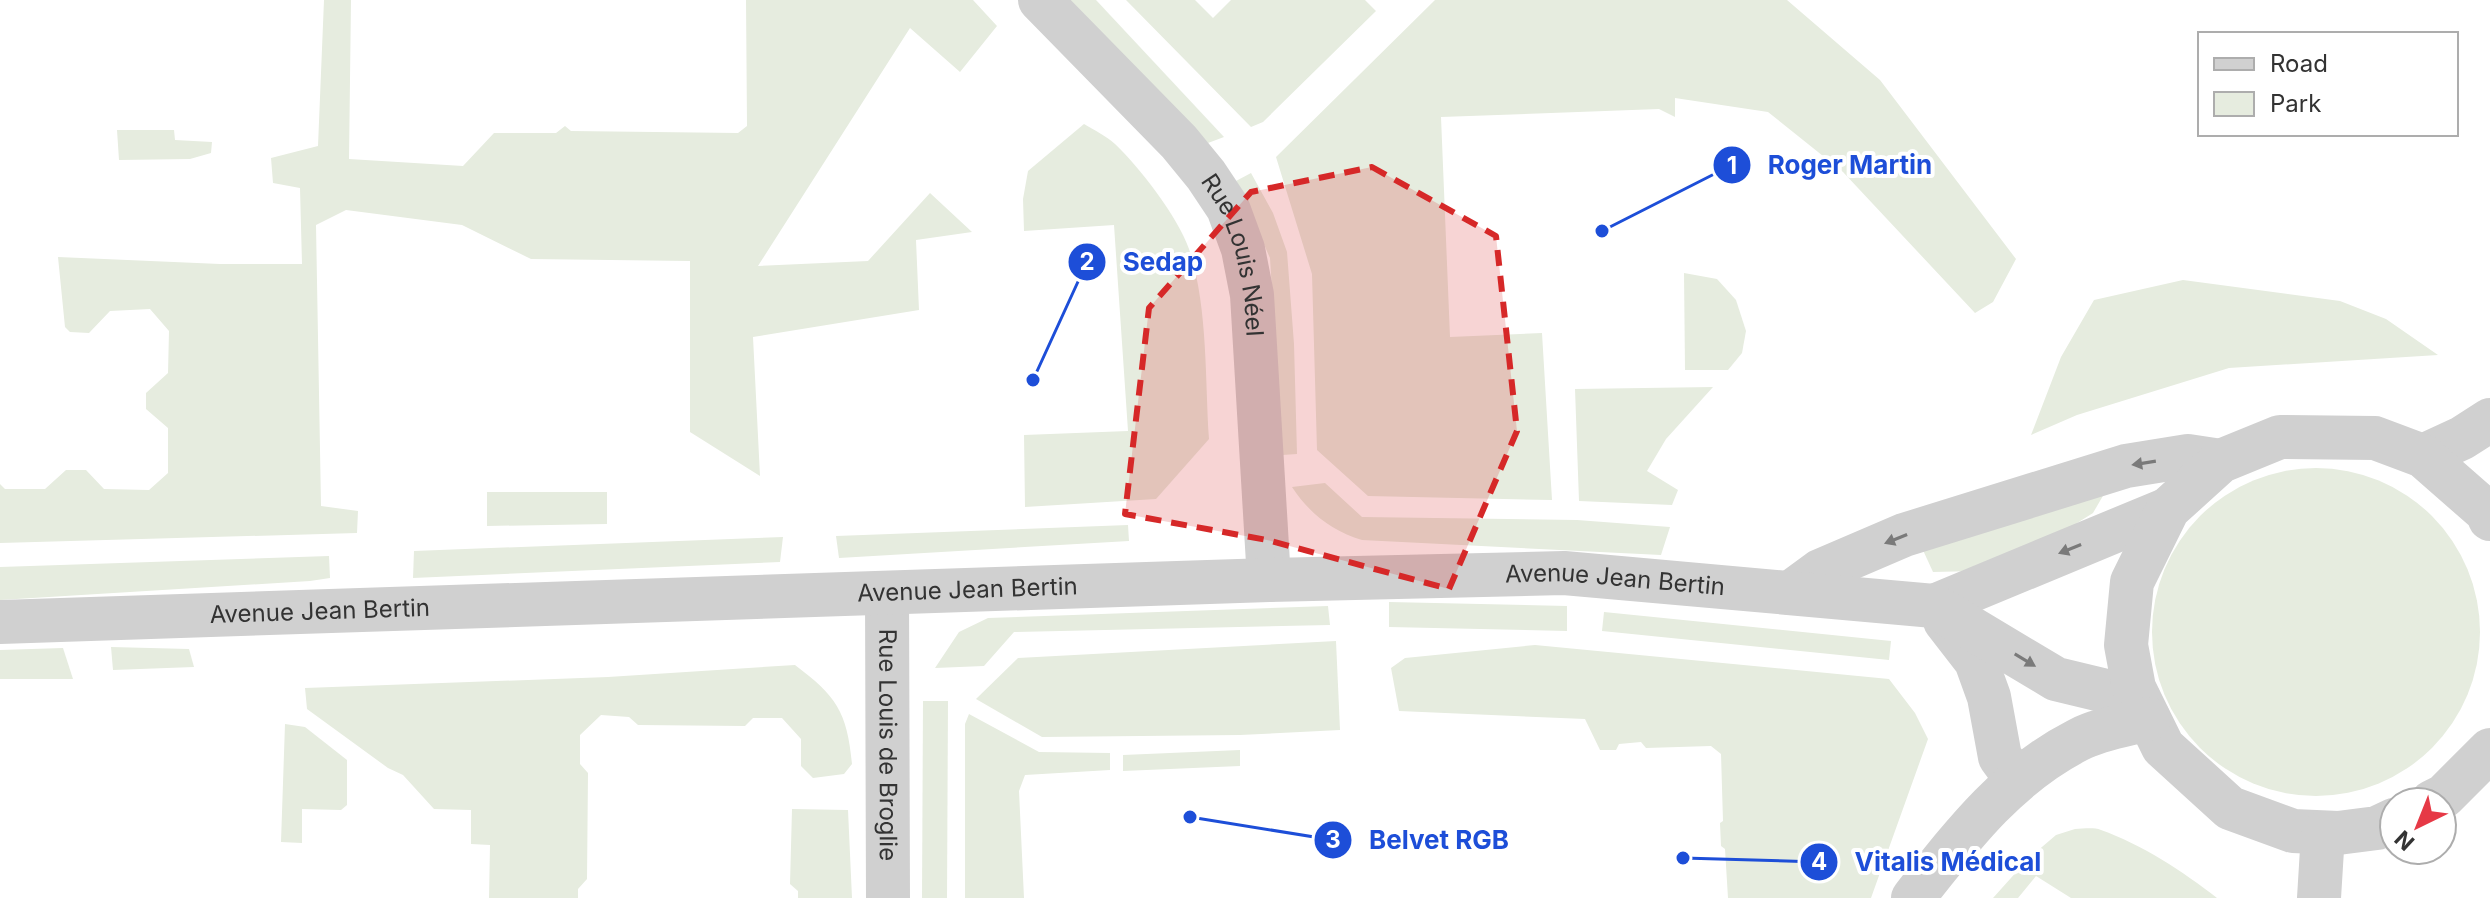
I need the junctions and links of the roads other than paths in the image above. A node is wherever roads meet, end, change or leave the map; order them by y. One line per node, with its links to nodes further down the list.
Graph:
1 (1040, 0): 7 (street, Rue Louis Néel)
2 (2490, 420): 3 (street)
3 (2423, 456): 4 (street); 6 (street)
4 (2221, 461): 5 (street); 9 (street, one-way to 9)
5 (2168, 509): 10 (street, Avenue Jean Bertin, one-way to 10); 12 (street)
6 (2490, 519)
7 (1269, 580): 8 (street, Avenue Jean Bertin); 9 (street, Avenue Jean Bertin)
8 (887, 593): 11 (street, Avenue Jean Bertin); 18 (street, Rue Louis de Broglie)
9 (1790, 593): 10 (street, Avenue Jean Bertin)
10 (1934, 606): 12 (street, Avenue Jean Bertin, one-way to 12); 14 (street)
11 (0, 622)
12 (2144, 709): 14 (street); 17 (street)
13 (2490, 750): 15 (street)
14 (2016, 779): 19 (street)
15 (2454, 786)
16 (2378, 828): 17 (street)
17 (2323, 833): 20 (street)
18 (888, 898)
19 (1913, 898)
20 (2319, 898)

